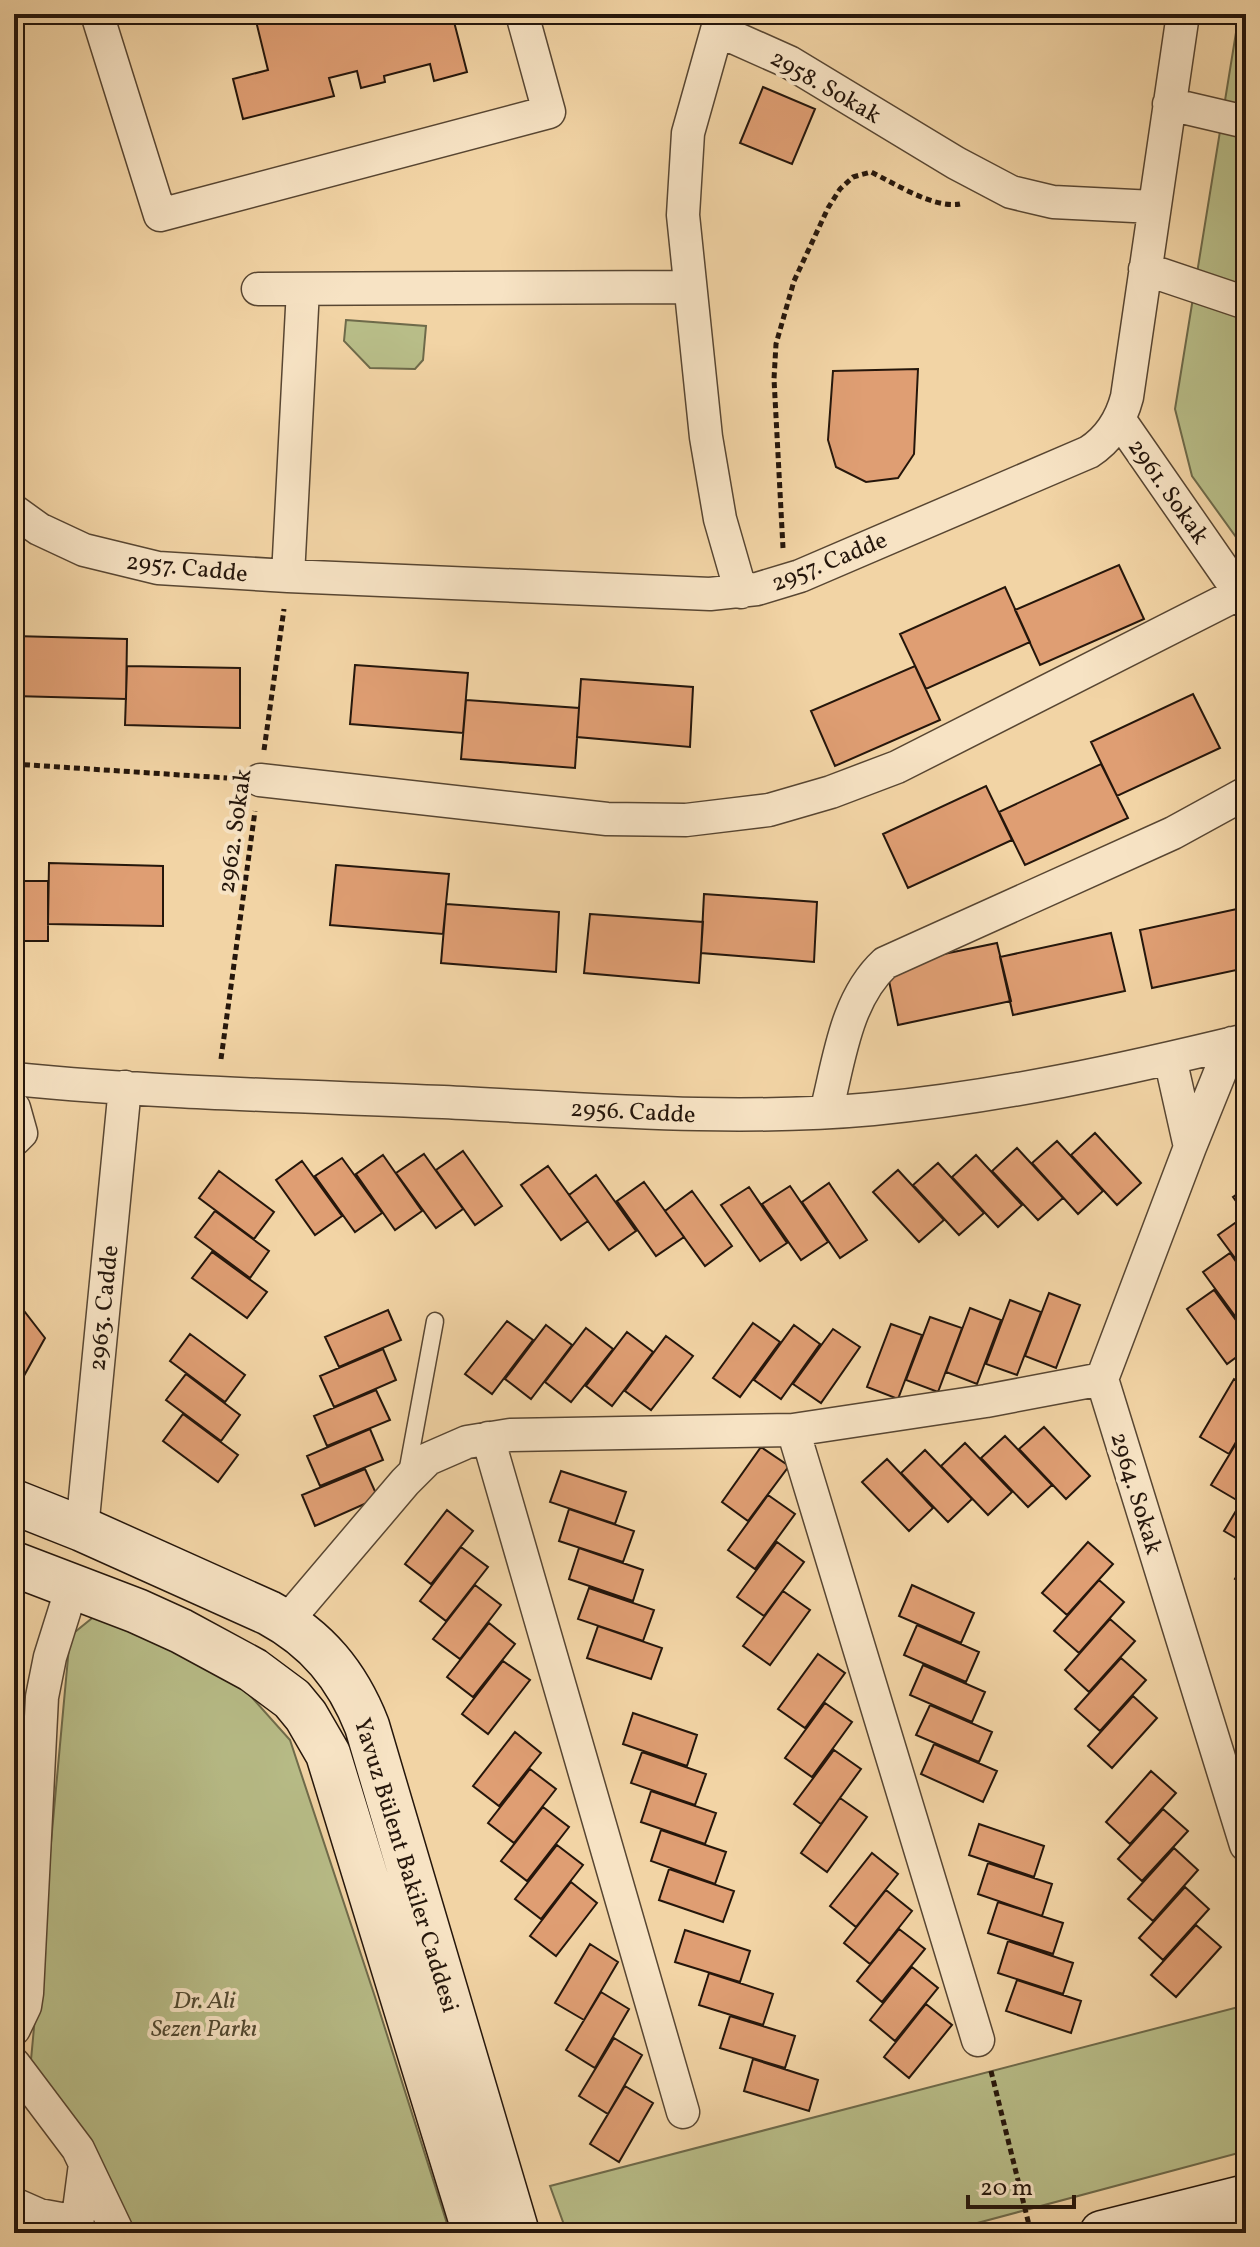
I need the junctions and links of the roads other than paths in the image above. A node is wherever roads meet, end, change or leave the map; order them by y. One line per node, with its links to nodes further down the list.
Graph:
1 (97, 14): 2 (street)
2 (522, 14)
3 (1183, 14): 4 (street, 2957. Cadde)
4 (1169, 104): 5 (street); 6 (street, 2957. Cadde)
5 (1246, 122)
6 (1154, 207): 7 (street, 2957. Cadde); 8 (street, 2958. Sokak)
7 (1145, 269): 11 (street); 12 (street, 2957. Cadde)
8 (690, 287): 10 (street); 15 (street, 2958. Sokak)
9 (258, 289): 10 (street)
10 (303, 289): 14 (street)
11 (1244, 296)
12 (1119, 419): 15 (street, 2957. Cadde); 16 (street, 2961. Sokak)
13 (14, 511): 14 (street, 2957. Cadde)
14 (288, 576): 15 (street, 2957. Cadde)
15 (741, 592)
16 (1243, 598): 17 (street)
17 (260, 780)
18 (1246, 793): 24 (street)
19 (1239, 1042): 20 (street, 2956. Cadde); 26 (street)
20 (1170, 1058): 24 (street, 2956. Cadde); 26 (street)
21 (14, 1079): 22 (street, 2956. Cadde)
22 (125, 1087): 24 (street, 2956. Cadde); 33 (street, 2963. Cadde)
23 (14, 1108): 25 (street)
24 (826, 1112)
25 (14, 1140)
26 (1190, 1147): 28 (street)
27 (435, 1321): 31 (lane)
28 (1102, 1379): 29 (street); 37 (street, 2964. Sokak)
29 (793, 1430): 30 (street); 40 (street)
30 (488, 1438): 31 (street); 42 (street)
31 (405, 1482): 36 (street)
32 (14, 1502): 33 (street, Yavuz Bülent Bakiler Caddesi)
33 (82, 1529): 35 (street); 36 (street, Yavuz Bülent Bakiler Caddesi)
34 (14, 1564): 35 (street, Yavuz Bülent Bakiler Caddesi)
35 (72, 1587): 38 (street); 48 (street, Yavuz Bülent Bakiler Caddesi)
36 (286, 1622): 49 (street, Yavuz Bülent Bakiler Caddesi)
37 (1246, 1845)
38 (23, 1882): 39 (street)
39 (14, 2029)
40 (978, 2040)
41 (14, 2064): 43 (street)
42 (683, 2112)
43 (85, 2164): 46 (street); 47 (street)
44 (1246, 2197): 50 (street)
45 (14, 2204): 46 (street)
46 (76, 2228)
47 (118, 2233)
48 (475, 2233)
49 (517, 2233)
50 (1102, 2233)

